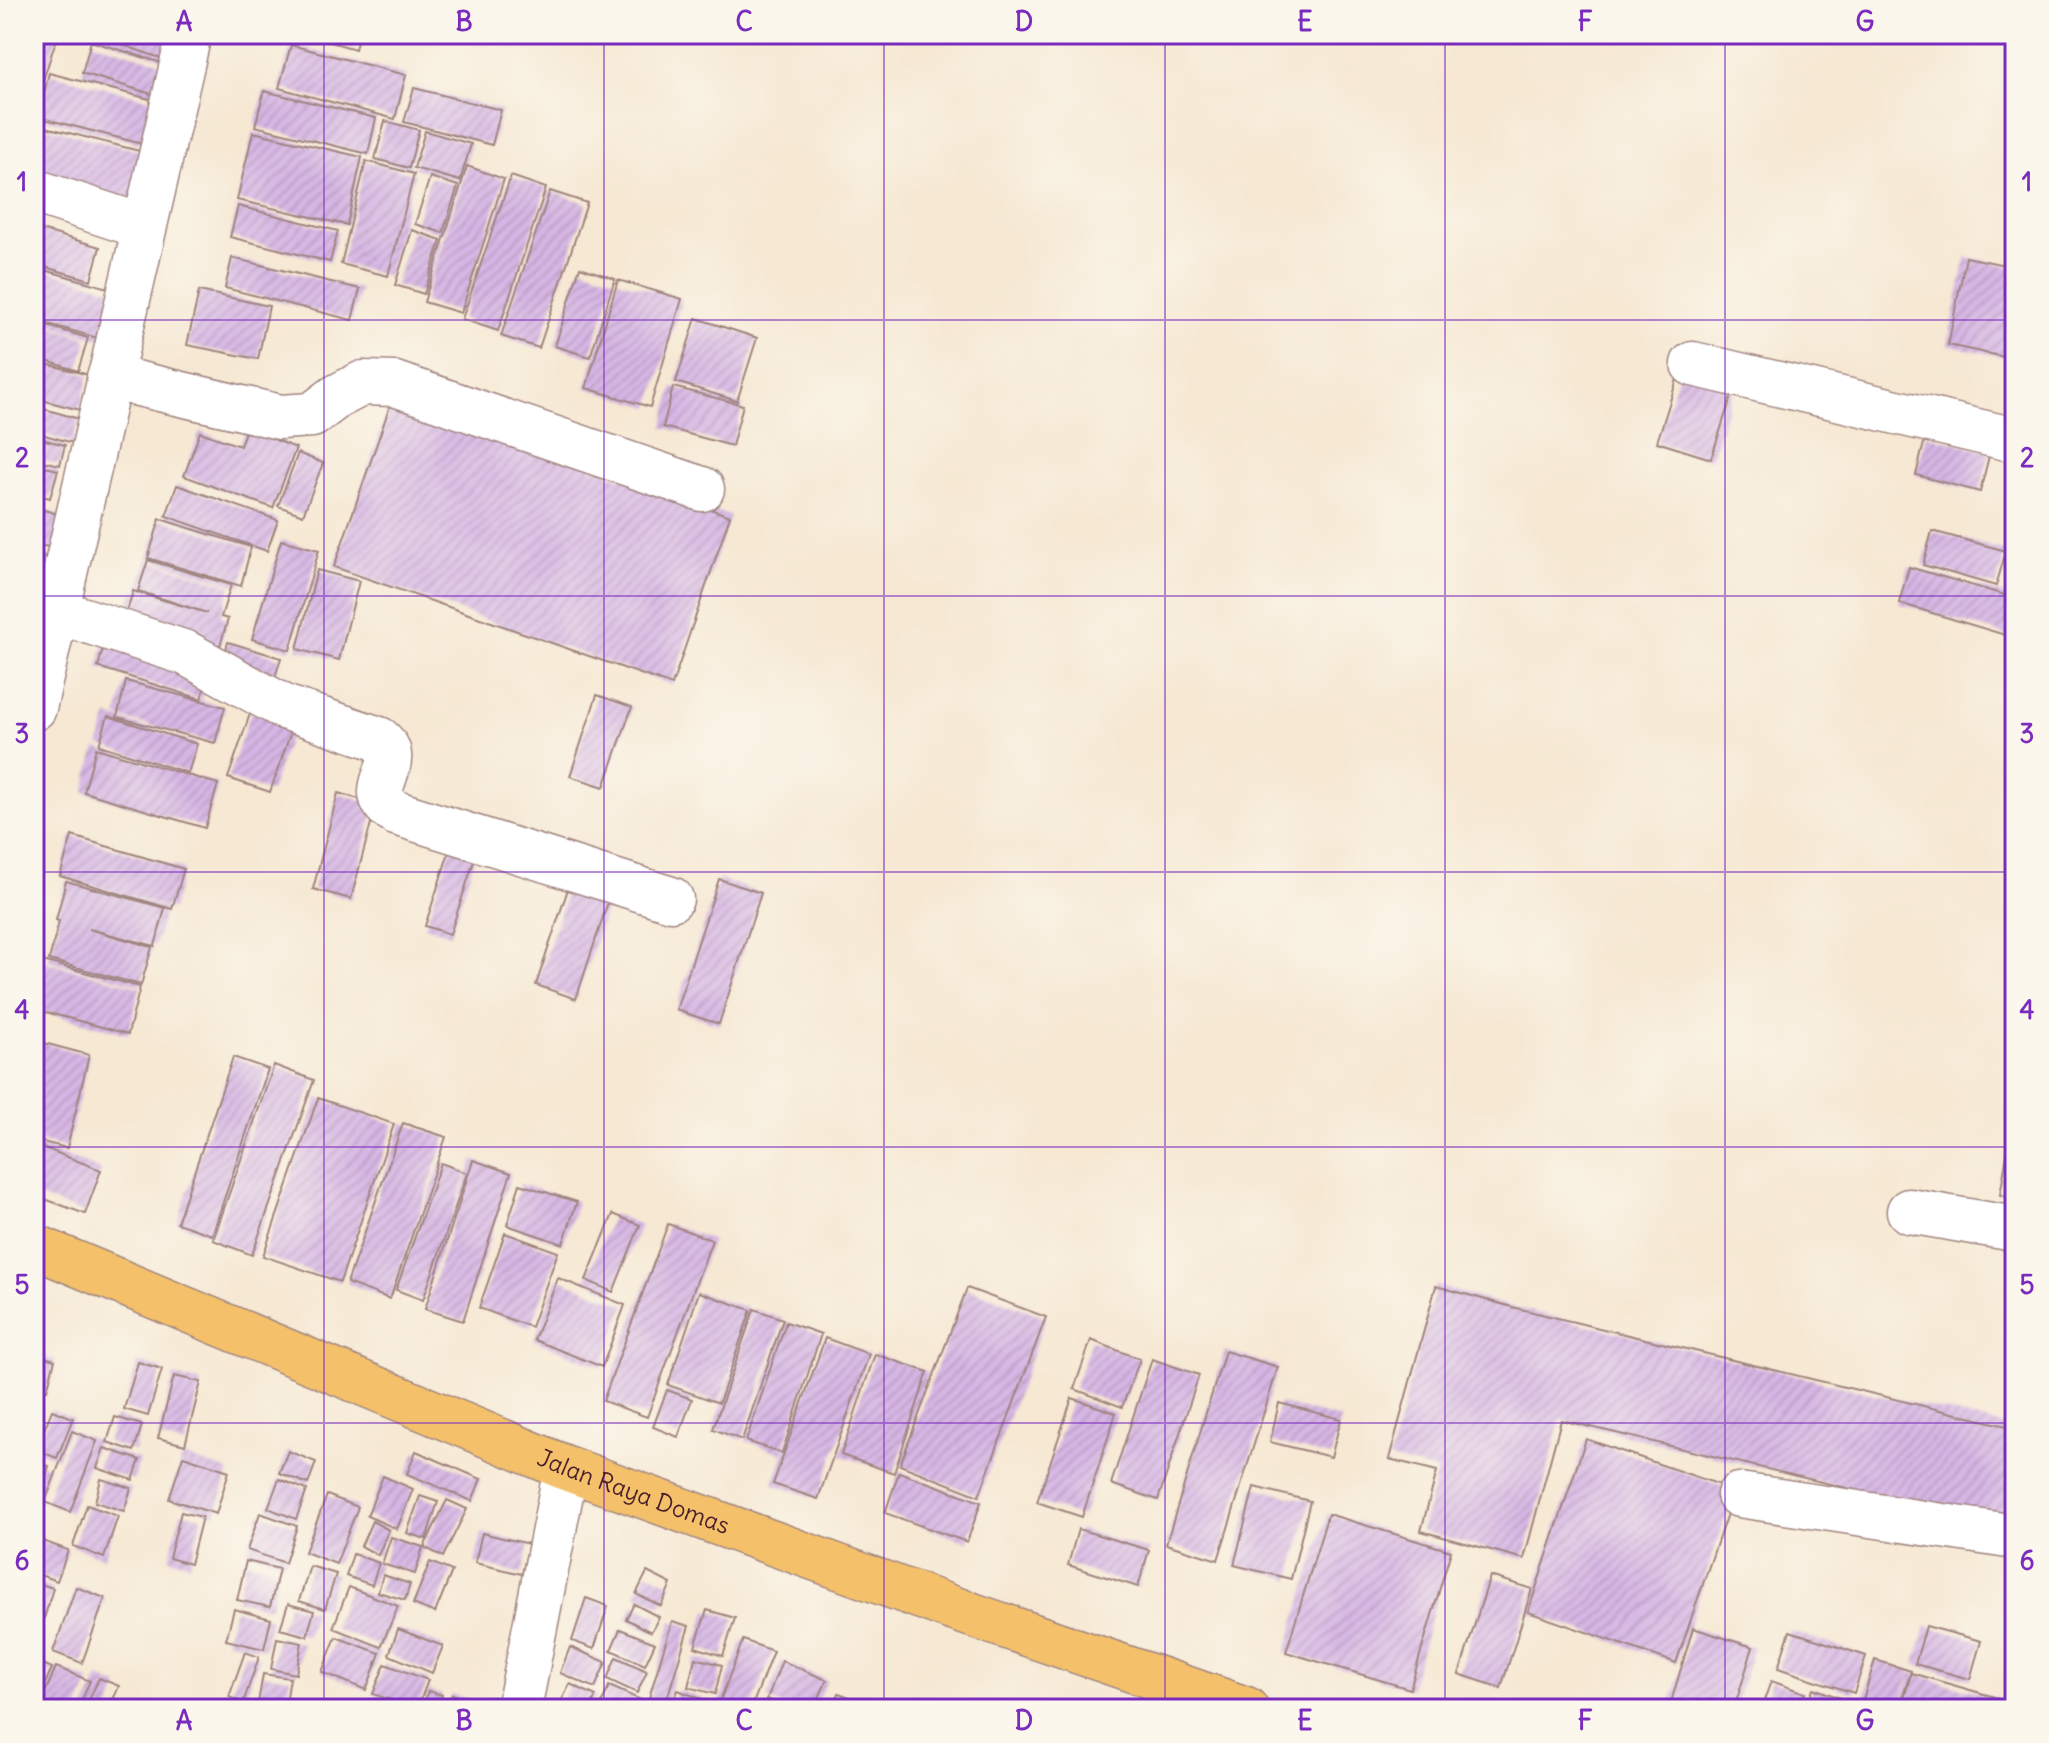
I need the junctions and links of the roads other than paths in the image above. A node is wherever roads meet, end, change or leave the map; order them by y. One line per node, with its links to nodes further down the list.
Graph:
1 (189, 34): 3 (street)
2 (34, 191): 3 (street)
3 (144, 227): 5 (street)
4 (1693, 364): 6 (street)
5 (109, 377): 7 (street); 8 (street)
6 (2015, 440)
7 (702, 489)
8 (56, 611): 9 (street); 10 (street)
9 (34, 708)
10 (671, 899)
11 (1909, 1211): 12 (street)
12 (2015, 1229)
13 (34, 1246): 14 (highway, Jalan Raya Domas)
14 (566, 1468): 17 (street); 18 (highway, Jalan Raya Domas)
15 (1739, 1495): 16 (street)
16 (2015, 1537)
17 (519, 1709)
18 (1246, 1709)

